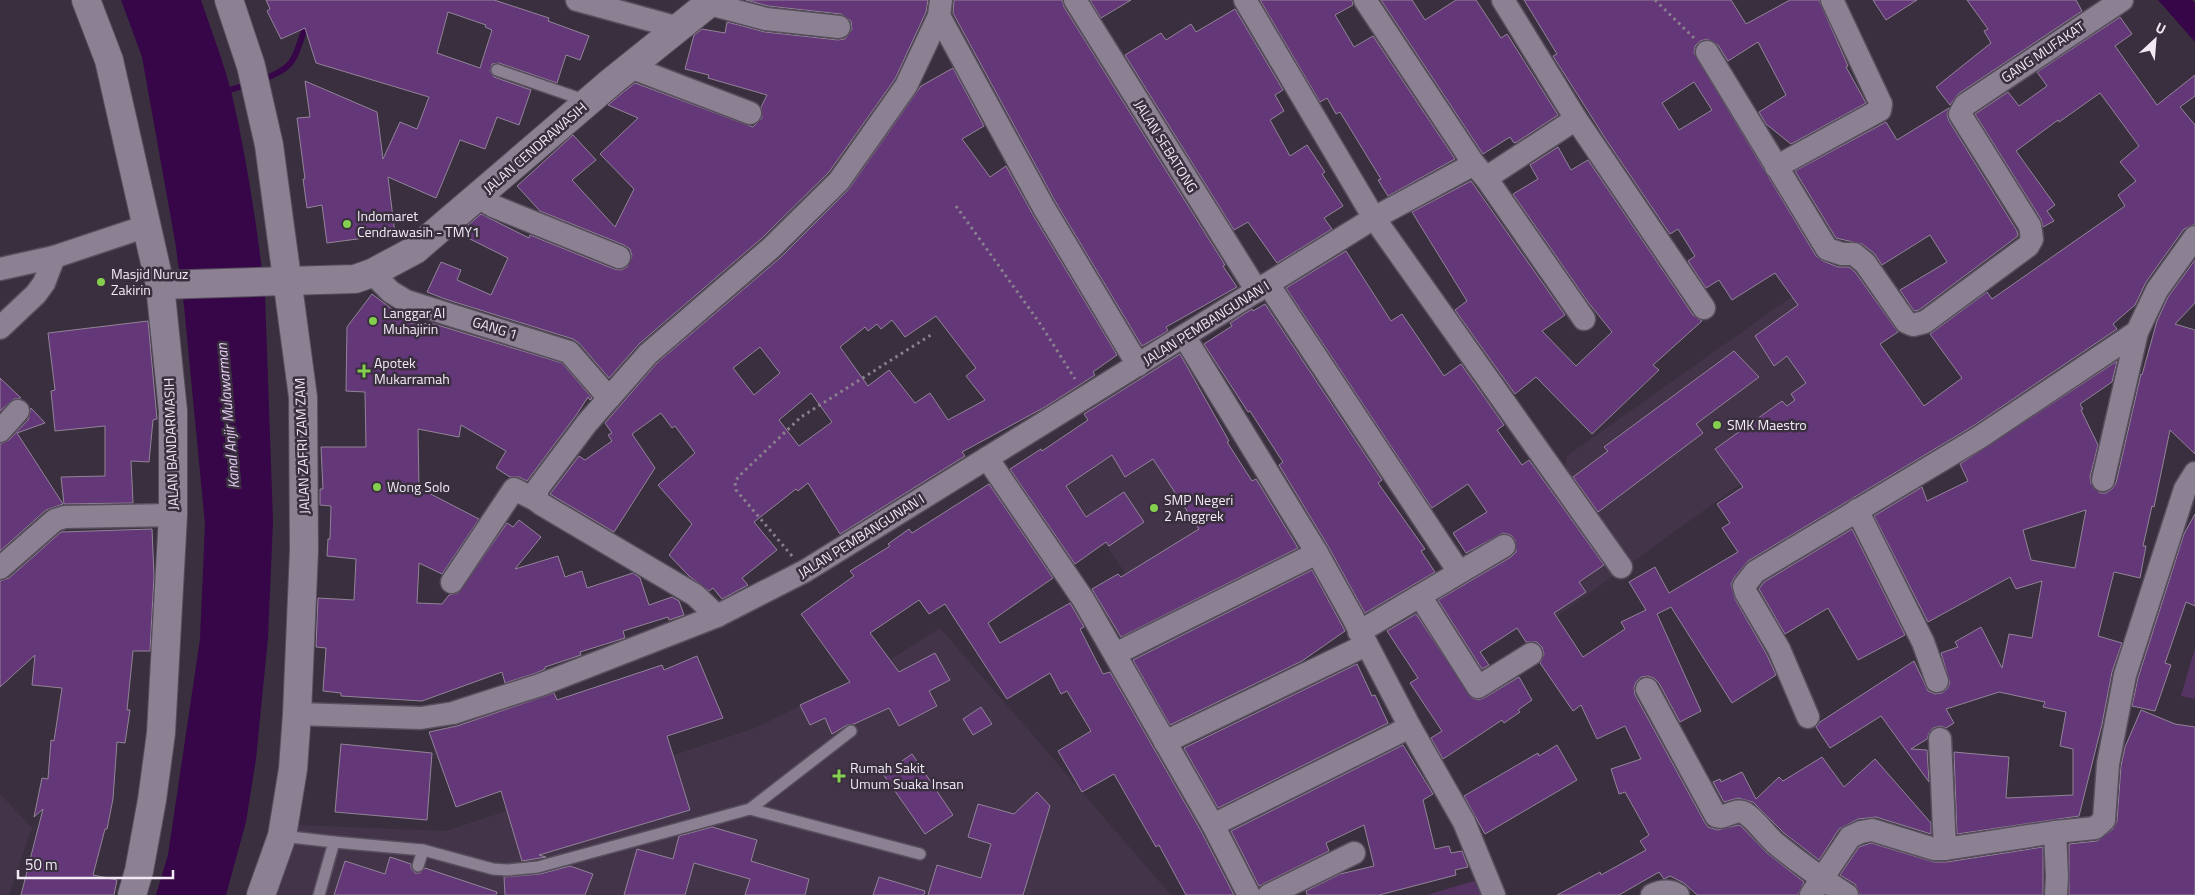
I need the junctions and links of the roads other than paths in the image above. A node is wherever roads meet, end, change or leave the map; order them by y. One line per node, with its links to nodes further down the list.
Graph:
1 (86, 0): 24 (street, JALAN BANDARMASIH)
2 (229, 0): 30 (street, JALAN ZAFRI ZAM ZAM)
3 (577, 0): 13 (street)
4 (1075, 0): 32 (street, JALAN SEBATONG)
5 (1245, 0): 23 (street)
6 (1365, 0): 21 (street)
7 (1502, 0): 19 (street)
8 (1832, 0): 20 (street)
9 (2122, 0): 20 (street, GANG MUFAKAT)
10 (712, 2): 12 (street); 13 (street, JALAN CENDRAWASIH)
11 (940, 7): 38 (street); 39 (street)
12 (839, 27)
13 (679, 28): 15 (street, JALAN CENDRAWASIH)
14 (1707, 52): 20 (street)
15 (630, 67): 17 (street, JALAN CENDRAWASIH); 18 (street)
16 (497, 70): 17 (lane)
17 (589, 101): 22 (street, JALAN CENDRAWASIH)
18 (750, 113)
19 (1576, 119): 21 (street, JALAN PEMBANGUNAN I); 33 (street)
20 (1776, 167)
21 (1480, 171): 23 (street, JALAN PEMBANGUNAN I); 34 (street)
22 (478, 197): 27 (street); 29 (street, JALAN CENDRAWASIH)
23 (1374, 218): 32 (street, JALAN PEMBANGUNAN I); 50 (street)
24 (148, 226): 26 (street); 31 (street, JALAN BANDARMASIH)
25 (2195, 237): 36 (street)
26 (54, 257): 28 (street); 35 (street)
27 (619, 257)
28 (0, 269)
29 (372, 273): 30 (street, JALAN CENDRAWASIH); 39 (street, GANG 1)
30 (280, 280): 31 (street, JALAN CENDRAWASIH); 61 (street, JALAN ZAFRI ZAM ZAM)
31 (167, 285): 47 (street, JALAN BANDARMASIH)
32 (1263, 288): 37 (street, JALAN PEMBANGUNAN I); 52 (street, JALAN SEBATONG)
33 (1704, 308)
34 (1584, 319)
35 (0, 328)
36 (2137, 332): 44 (street); 46 (street)
37 (1184, 336): 38 (street, JALAN PEMBANGUNAN I); 49 (street)
38 (1138, 365): 42 (street, JALAN PEMBANGUNAN I)
39 (609, 398): 45 (street)
40 (18, 411): 41 (street)
41 (0, 431)
42 (987, 458): 55 (street, JALAN PEMBANGUNAN I); 57 (street)
43 (2195, 473): 69 (street)
44 (2103, 480)
45 (536, 500): 53 (street); 55 (street)
46 (1857, 510): 59 (street); 62 (street)
47 (173, 515): 51 (street); 78 (street, JALAN BANDARMASIH)
48 (1504, 546): 52 (street)
49 (1317, 553): 56 (street); 57 (street)
50 (1621, 567)
51 (0, 568)
52 (1459, 572): 54 (street)
53 (452, 582)
54 (1420, 596): 56 (street); 58 (street)
55 (717, 616): 61 (street, JALAN PEMBANGUNAN I)
56 (1363, 638): 63 (street); 66 (street)
57 (1115, 654): 66 (street)
58 (1531, 654)
59 (1937, 680)
60 (1647, 689): 77 (street)
61 (297, 714): 70 (street, JALAN ZAFRI ZAM ZAM)
62 (1808, 716)
63 (1410, 727): 68 (street); 83 (street)
64 (851, 731): 67 (lane)
65 (1940, 739): 72 (street)
66 (1165, 742): 68 (street)
67 (750, 809): 73 (lane); 75 (lane)
68 (1213, 825): 81 (street)
69 (2055, 832): 72 (street); 87 (street)
70 (282, 836): 71 (lane); 79 (street, JALAN ZAFRI ZAM ZAM)
71 (334, 842): 73 (lane); 80 (lane)
72 (1946, 849): 77 (street)
73 (423, 850): 76 (lane)
74 (1354, 853): 82 (street)
75 (920, 854)
76 (418, 866)
77 (1816, 887): 86 (street)
78 (132, 895)
79 (261, 895)
80 (319, 895)
81 (1249, 895)
82 (1269, 895)
83 (1494, 895)
84 (1652, 895): 85 (street)
85 (1678, 895)
86 (1846, 895)
87 (2056, 895)

